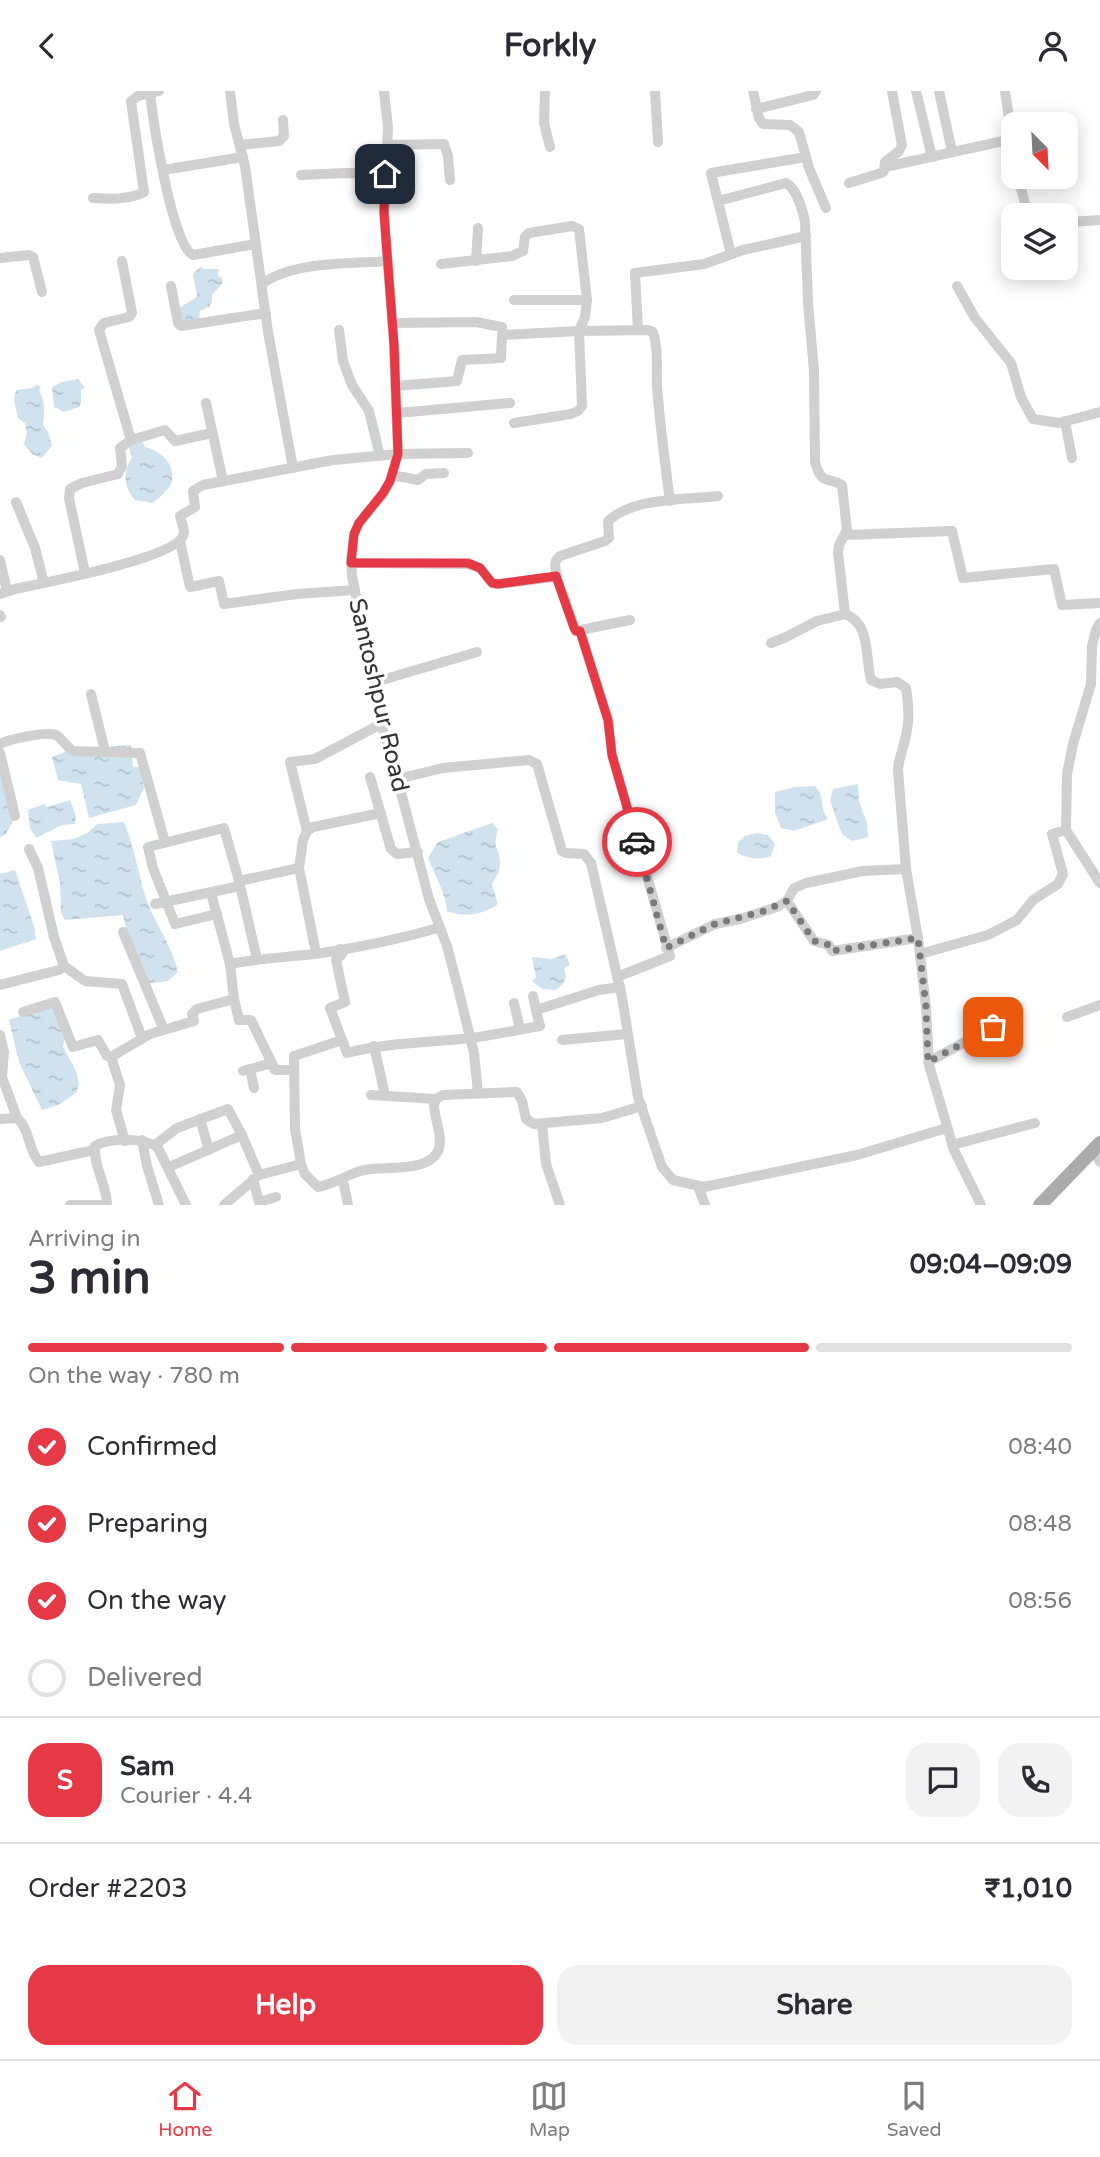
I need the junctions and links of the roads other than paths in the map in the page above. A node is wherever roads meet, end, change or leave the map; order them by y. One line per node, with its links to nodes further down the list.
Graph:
1 (230, 91): 19 (street)
2 (384, 91): 17 (street, Santoshpur Road)
3 (545, 91): 18 (street)
4 (655, 91): 15 (street)
5 (753, 91): 12 (street)
6 (816, 91): 12 (street)
7 (892, 91): 23 (street)
8 (916, 91): 22 (street)
9 (939, 91): 20 (street)
10 (1005, 91): 13 (street)
11 (154, 92): 24 (street); 29 (street)
12 (756, 109): 21 (street)
13 (1008, 112)
14 (283, 120): 19 (street)
15 (658, 142)
16 (1001, 144): 20 (street)
17 (388, 145): 25 (street, Santoshpur Road); 27 (street)
18 (550, 148)
19 (241, 151): 24 (street); 36 (street)
20 (952, 152): 22 (street)
21 (806, 157): 30 (street); 31 (street)
22 (932, 157): 23 (street)
23 (885, 167): 28 (street)
24 (163, 170): 36 (street)
25 (385, 174): 26 (street); 40 (street, Santoshpur Road)
26 (301, 175)
27 (450, 180)
28 (849, 183)
29 (93, 198)
30 (718, 201): 35 (street); 37 (street)
31 (826, 208)
32 (1100, 220): 33 (street)
33 (1078, 221)
34 (478, 228): 41 (street)
35 (806, 236): 37 (street); 75 (street)
36 (256, 244): 43 (street)
37 (731, 254): 53 (street)
38 (0, 258): 46 (street)
39 (122, 261): 63 (street)
40 (388, 261): 43 (street); 50 (street, Santoshpur Road)
41 (476, 261): 42 (street); 48 (street)
42 (441, 264)
43 (262, 284): 49 (street)
44 (171, 286): 49 (street)
45 (957, 286): 60 (street)
46 (42, 292)
47 (514, 300): 48 (street)
48 (587, 300): 54 (street)
49 (266, 313): 68 (street)
50 (392, 323): 51 (street); 55 (street, Santoshpur Road)
51 (502, 327)
52 (339, 330): 66 (street)
53 (638, 330): 54 (street); 73 (street)
54 (579, 331): 55 (street); 61 (street)
55 (395, 386): 59 (street, Santoshpur Road)
56 (206, 403): 62 (street)
57 (510, 403): 59 (street)
58 (1100, 412): 60 (street)
59 (397, 413): 65 (street, Santoshpur Road)
60 (1065, 421): 67 (street)
61 (514, 423)
62 (212, 433): 63 (street); 71 (street)
63 (131, 440): 79 (street)
64 (468, 453): 65 (street)
65 (398, 454): 66 (street); 70 (street, Santoshpur Road)
66 (380, 456): 68 (street)
67 (1072, 458)
68 (293, 468): 71 (street)
69 (444, 473): 70 (street)
70 (392, 475): 78 (street, Santoshpur Road)
71 (223, 481): 76 (street)
72 (718, 496): 73 (street)
73 (670, 501): 80 (street)
74 (16, 502): 81 (street)
75 (846, 535): 84 (street); 85 (street)
76 (180, 541): 79 (street); 82 (street)
77 (0, 560): 83 (street)
78 (351, 563): 80 (street); 82 (street, Santoshpur Road)
79 (85, 573): 81 (street)
80 (556, 576): 88 (street)
81 (44, 583): 83 (street)
82 (355, 590): 91 (street, Santoshpur Road)
83 (4, 593)
84 (1100, 603)
85 (845, 614): 89 (street); 107 (street)
86 (631, 619): 88 (street)
87 (1100, 623): 101 (street)
88 (580, 631): 117 (street)
89 (771, 643)
90 (477, 652): 91 (street)
91 (372, 683): 93 (street, Santoshpur Road)
92 (91, 694): 95 (street)
93 (381, 724): 98 (street, Santoshpur Road); 102 (street)
94 (0, 744): 95 (street)
95 (105, 751): 103 (street)
96 (0, 753): 100 (street)
97 (370, 777): 99 (street)
98 (398, 779): 105 (street, Santoshpur Road); 124 (street)
99 (381, 813): 102 (street); 105 (street)
100 (15, 816)
101 (1066, 830): 109 (street); 120 (street)
102 (307, 831): 106 (street)
103 (165, 842): 108 (street); 112 (street)
104 (29, 849): 123 (street)
105 (418, 852): 114 (street, Santoshpur Road)
106 (299, 868): 108 (street); 119 (street)
107 (906, 869): 111 (street); 116 (street)
108 (240, 883): 110 (street); 121 (street)
109 (1100, 883)
110 (211, 893): 112 (street); 113 (street)
111 (787, 901): 116 (street); 117 (street)
112 (161, 903): 113 (street)
113 (217, 914): 122 (street)
114 (438, 928): 118 (street); 139 (street, Santoshpur Road)
115 (123, 932): 135 (street)
116 (918, 938): 120 (street)
117 (666, 948): 124 (street)
118 (340, 949): 119 (street); 140 (street)
119 (316, 953): 121 (street)
120 (920, 954): 144 (street)
121 (257, 959): 122 (street)
122 (230, 964): 127 (street)
123 (64, 967): 125 (street); 138 (street)
124 (619, 982): 130 (street); 136 (street)
125 (0, 985)
126 (533, 996): 130 (street)
127 (234, 999): 135 (street); 145 (street)
128 (514, 1003): 134 (street)
129 (1100, 1005): 132 (street)
130 (537, 1010): 134 (street)
131 (23, 1012): 143 (street)
132 (1067, 1017)
133 (993, 1027): 144 (street)
134 (520, 1029): 139 (street)
135 (164, 1030): 138 (street)
136 (627, 1034): 141 (street); 152 (street)
137 (0, 1035): 153 (street)
138 (142, 1038): 143 (street)
139 (470, 1038): 142 (street); 148 (street, Santoshpur Road)
140 (342, 1040): 142 (street); 146 (street)
141 (562, 1040)
142 (374, 1046): 150 (street)
143 (111, 1057): 161 (street)
144 (928, 1062): 158 (street)
145 (272, 1063): 146 (street); 147 (street)
146 (294, 1070): 167 (street)
147 (254, 1088)
148 (478, 1093): 151 (street); 156 (street)
149 (370, 1095): 150 (street)
150 (385, 1095): 151 (street)
151 (436, 1099): 170 (street)
152 (642, 1107): 156 (street); 171 (street)
153 (17, 1118): 154 (street); 164 (street)
154 (0, 1119)
155 (200, 1119): 159 (street); 162 (street); 165 (street)
156 (542, 1123): 179 (street)
157 (1035, 1123): 163 (street)
158 (947, 1128): 163 (street); 171 (street)
159 (242, 1135): 165 (street); 169 (street)
160 (142, 1140): 161 (street); 162 (street); 175 (street)
161 (125, 1141): 164 (street)
162 (155, 1145): 168 (street)
163 (953, 1145): 181 (street)
164 (94, 1150): 174 (street)
165 (209, 1150): 168 (street)
166 (1098, 1152): 182 (main road)
167 (301, 1164): 169 (street); 170 (street)
168 (169, 1167): 176 (street)
169 (256, 1177): 172 (street); 177 (street)
170 (341, 1180): 178 (street)
171 (698, 1186): 180 (street)
172 (276, 1198)
173 (70, 1205): 174 (street)
174 (106, 1205)
175 (159, 1205)
176 (186, 1205)
177 (224, 1205)
178 (348, 1205)
179 (560, 1205)
180 (705, 1205)
181 (981, 1205)
182 (1040, 1205)

